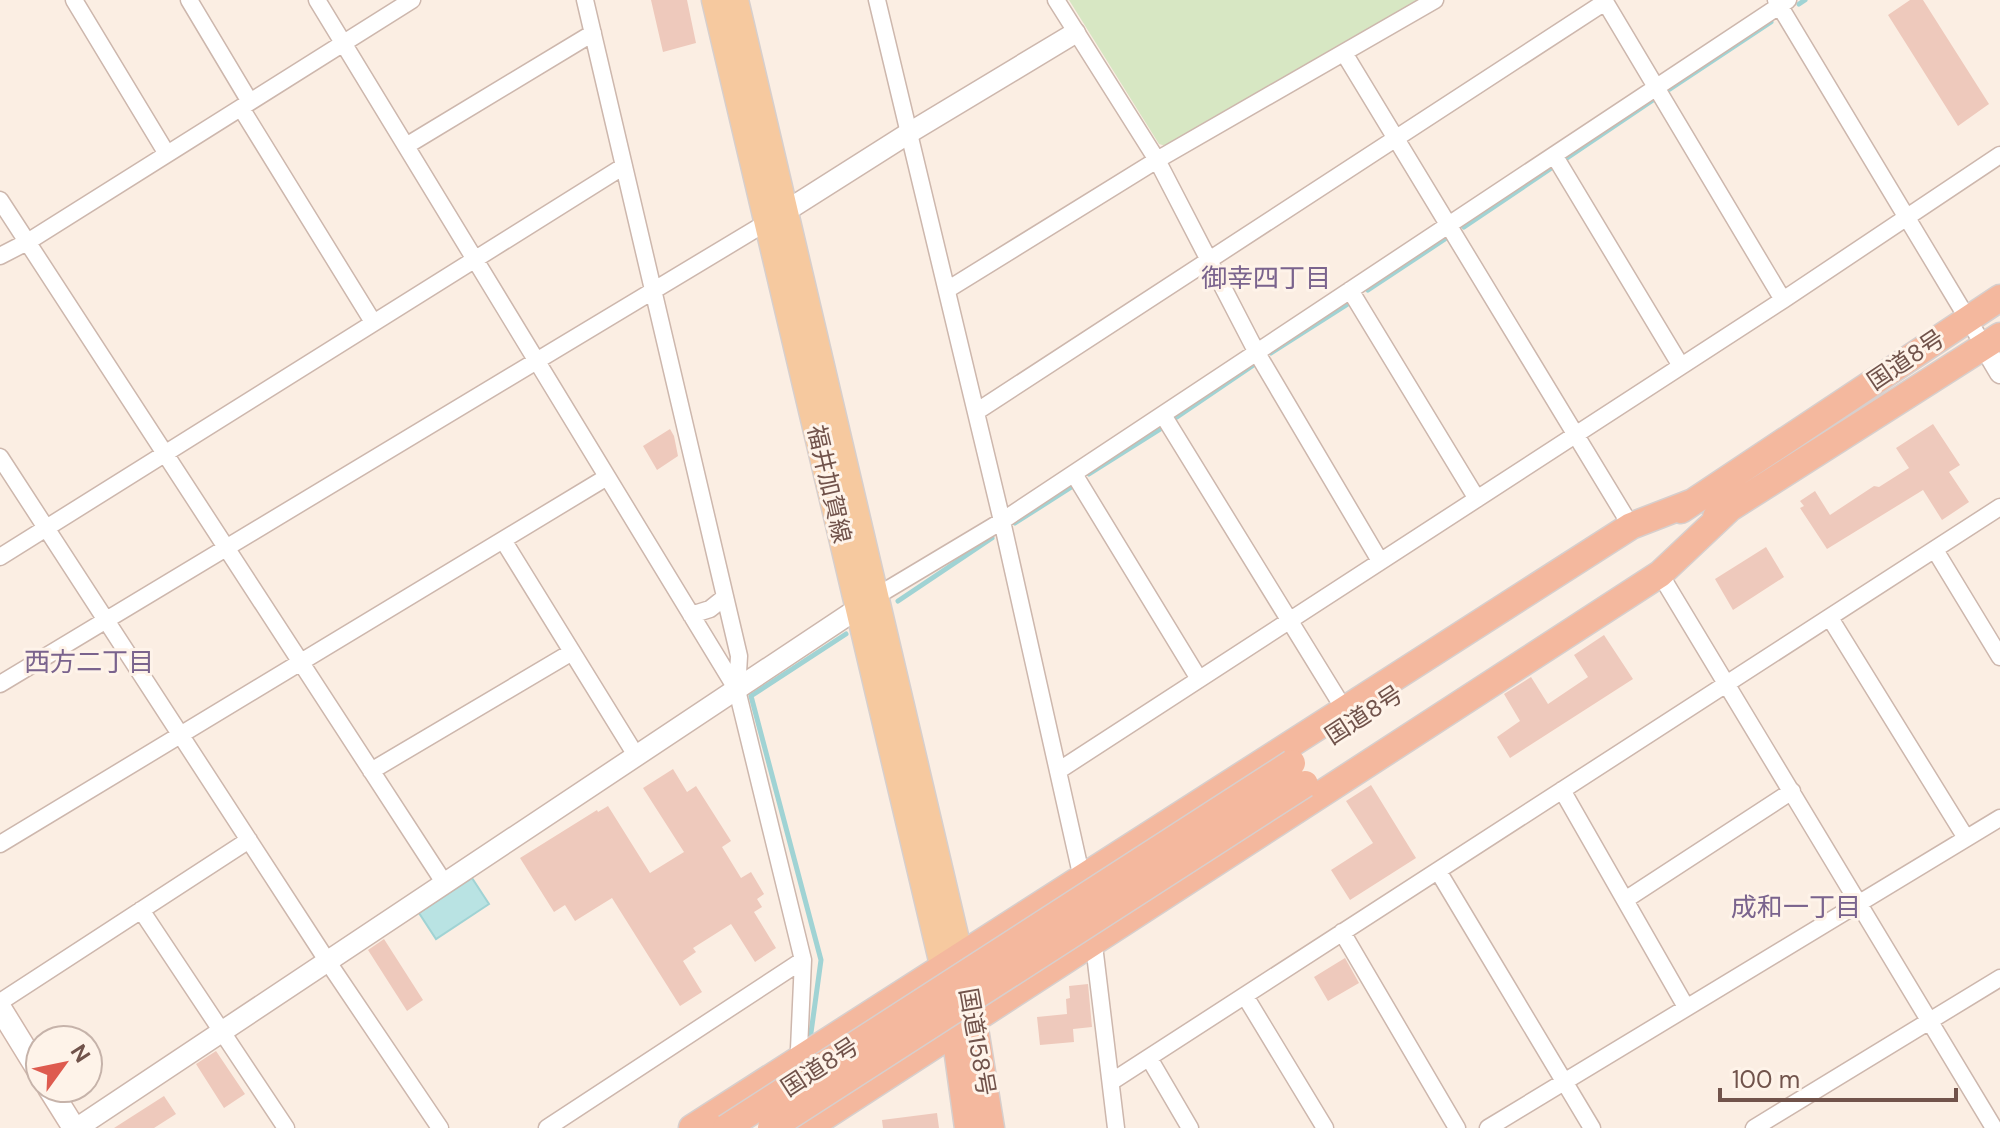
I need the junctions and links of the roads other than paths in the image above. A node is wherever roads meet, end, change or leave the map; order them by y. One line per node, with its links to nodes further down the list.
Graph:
1 (74, 0): 23 (street)
2 (189, 0): 19 (street)
3 (317, 0): 16 (street)
4 (412, 0): 16 (street)
5 (585, 0): 14 (street)
6 (714, 0): 29 (main road, 福井加賀線)
7 (736, 0): 29 (main road, 福井加賀線)
8 (896, 0): 13 (street)
9 (1056, 0): 15 (street)
10 (1435, 0): 17 (street)
11 (1604, 1): 18 (street); 21 (street)
12 (1781, 2): 18 (street); 30 (street)
13 (878, 5): 20 (street)
14 (593, 33): 22 (street); 27 (street)
15 (1075, 33): 20 (street); 26 (street)
16 (344, 43): 19 (street); 22 (street)
17 (1344, 53): 21 (street); 26 (street)
18 (1656, 87): 24 (street); 40 (street)
19 (246, 105): 23 (street); 42 (street)
20 (909, 133): 29 (street); 37 (street)
21 (1395, 137): 31 (street); 35 (street)
22 (406, 146): 34 (street)
23 (167, 154): 32 (street)
24 (1554, 155): 31 (street); 46 (street)
25 (2000, 155): 30 (street)
26 (1157, 160): 35 (street); 37 (street)
27 (624, 166): 34 (street); 36 (street)
28 (0, 200): 32 (street)
29 (776, 217): 36 (street); 69 (main road, 福井加賀線)
30 (1906, 219): 40 (street); 41 (street)
31 (1449, 224): 38 (street); 50 (street)
32 (29, 241): 33 (street); 51 (street)
33 (0, 256)
34 (474, 258): 42 (street); 45 (street)
35 (1209, 261): 44 (street); 48 (street)
36 (655, 290): 45 (street); 68 (street)
37 (947, 290): 48 (street)
38 (1350, 290): 44 (street); 55 (street)
39 (2000, 298): 41 (highway, 国道8号)
40 (1783, 300): 46 (street)
41 (1966, 320): 43 (street); 56 (highway, 国道8号)
42 (373, 322): 51 (street)
43 (1992, 341): 47 (street); 58 (highway, 国道8号)
44 (1257, 353): 49 (street); 66 (street)
45 (537, 361): 54 (street); 63 (street)
46 (1681, 366): 50 (street)
47 (2000, 373)
48 (976, 412): 59 (street)
49 (1163, 415): 53 (street); 73 (street)
50 (1576, 434): 55 (street); 60 (street)
51 (165, 452): 61 (street); 63 (street)
52 (0, 457): 61 (street)
53 (1074, 474): 59 (street); 77 (street)
54 (607, 477): 62 (street); 70 (street)
55 (1477, 499): 66 (street)
56 (1693, 502): 60 (highway); 86 (highway, 国道8号)
57 (2000, 507): 64 (street)
58 (1729, 509): 67 (highway); 86 (highway, 国道8号)
59 (1002, 521): 69 (street); 85 (street)
60 (1631, 526): 81 (highway)
61 (45, 527): 65 (street); 72 (street)
62 (503, 540): 74 (street); 76 (street)
63 (227, 548): 72 (street); 76 (street)
64 (1935, 550): 71 (street); 75 (street)
65 (0, 557)
66 (1380, 561): 73 (street)
67 (1660, 574): 78 (street); 100 (highway)
68 (725, 597): 70 (street); 80 (street)
69 (867, 603): 80 (street); 103 (main road, 福井加賀線)
70 (691, 615): 80 (street)
71 (1830, 618): 78 (street); 90 (street)
72 (106, 621): 79 (street); 82 (street)
73 (1289, 621): 77 (street); 81 (street)
74 (572, 652): 83 (street); 84 (street)
75 (2000, 657)
76 (301, 662): 82 (street); 84 (street)
77 (1199, 679): 85 (street)
78 (1727, 683): 87 (street); 88 (street)
79 (0, 684)
80 (737, 690): 83 (street); 101 (street)
81 (1344, 709): 94 (highway)
82 (180, 735): 91 (street); 92 (street)
83 (637, 757): 95 (street)
84 (371, 771): 95 (street)
85 (1058, 771): 94 (street)
86 (1298, 774): 123 (highway, 国道8号, bridge); 124 (highway, 国道8号, bridge)
87 (1562, 790): 93 (street); 96 (street)
88 (1792, 791): 96 (street); 97 (street)
89 (2000, 818): 90 (street)
90 (1966, 838): 97 (street)
91 (249, 840): 98 (street); 102 (street)
92 (0, 844)
93 (1438, 871): 99 (street); 115 (street)
94 (1082, 877): 100 (street); 103 (highway)
95 (445, 884): 102 (street)
96 (1625, 900): 107 (street)
97 (1859, 903): 107 (street); 109 (street)
98 (141, 910): 106 (street); 111 (street)
99 (1342, 932): 105 (street); 131 (street)
100 (1094, 941): 110 (highway); 116 (street)
101 (803, 960): 113 (street); 121 (street)
102 (328, 962): 111 (street); 120 (street)
103 (952, 963): 110 (highway, 国道158号); 113 (highway)
104 (2000, 978): 109 (street)
105 (1245, 996): 114 (street); 130 (street)
106 (0, 1002)
107 (1686, 1007): 115 (street)
108 (0, 1008): 112 (main road)
109 (1930, 1020): 134 (street); 135 (street)
110 (965, 1026): 125 (highway); 126 (highway, 国道158号); 127 (highway, 国道158号)
111 (222, 1032): 118 (street); 119 (street)
112 (24, 1047)
113 (803, 1057): 122 (highway)
114 (1149, 1058): 116 (street); 129 (street)
115 (1563, 1081): 132 (street); 133 (street)
116 (1111, 1082): 128 (street)
117 (59, 1104): 118 (main road)
118 (75, 1128)
119 (286, 1128)
120 (440, 1128)
121 (547, 1128)
122 (692, 1128)
123 (726, 1128)
124 (771, 1128)
125 (807, 1128)
126 (968, 1128)
127 (991, 1128)
128 (1116, 1128)
129 (1190, 1128)
130 (1325, 1128)
131 (1457, 1128)
132 (1488, 1128)
133 (1592, 1128)
134 (1754, 1128)
135 (1994, 1128)

